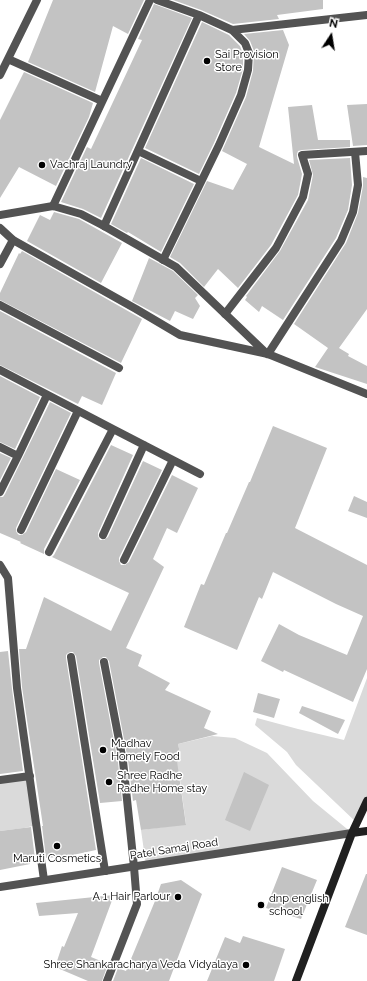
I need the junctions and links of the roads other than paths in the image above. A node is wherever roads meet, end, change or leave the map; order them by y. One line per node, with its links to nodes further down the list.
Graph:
1 (37, 0): 7 (street)
2 (150, 0): 9 (street)
3 (157, 0): 4 (street)
4 (199, 15): 6 (street); 10 (street)
5 (367, 15): 6 (street)
6 (232, 30): 13 (street)
7 (8, 58): 8 (street); 9 (street)
8 (0, 75)
9 (102, 101): 14 (street)
10 (138, 151): 13 (street); 16 (street)
11 (367, 151): 12 (street)
12 (355, 152): 22 (street); 23 (street)
13 (202, 181): 19 (street)
14 (53, 206): 15 (street); 16 (street)
15 (0, 215)
16 (104, 226): 19 (street)
17 (0, 228): 18 (street)
18 (13, 240): 20 (street); 23 (street)
19 (163, 260): 22 (street)
20 (0, 264)
21 (0, 305): 24 (street)
22 (225, 314): 23 (street)
23 (268, 354): 26 (street)
24 (119, 368)
25 (0, 370): 27 (street)
26 (367, 394)
27 (47, 395): 28 (street); 32 (street)
28 (78, 411): 29 (street); 36 (street)
29 (113, 429): 30 (street); 38 (street)
30 (144, 445): 33 (street); 37 (street)
31 (0, 447): 32 (street)
32 (18, 456): 35 (street)
33 (173, 460): 34 (street); 39 (street)
34 (200, 474)
35 (0, 492)
36 (21, 530)
37 (102, 535)
38 (49, 552)
39 (124, 560)
40 (0, 565): 43 (street)
41 (71, 657): 49 (street)
42 (104, 662): 48 (street)
43 (30, 776): 44 (street); 50 (street)
44 (0, 780)
45 (367, 801): 47 (main road)
46 (367, 831): 47 (main road)
47 (352, 834): 48 (street, Patel Samaj Road); 53 (main road)
48 (134, 867): 49 (street, Patel Samaj Road); 52 (street)
49 (105, 871): 50 (street, Patel Samaj Road)
50 (44, 880): 51 (street, Patel Samaj Road)
51 (0, 887)
52 (107, 981)
53 (296, 981)

